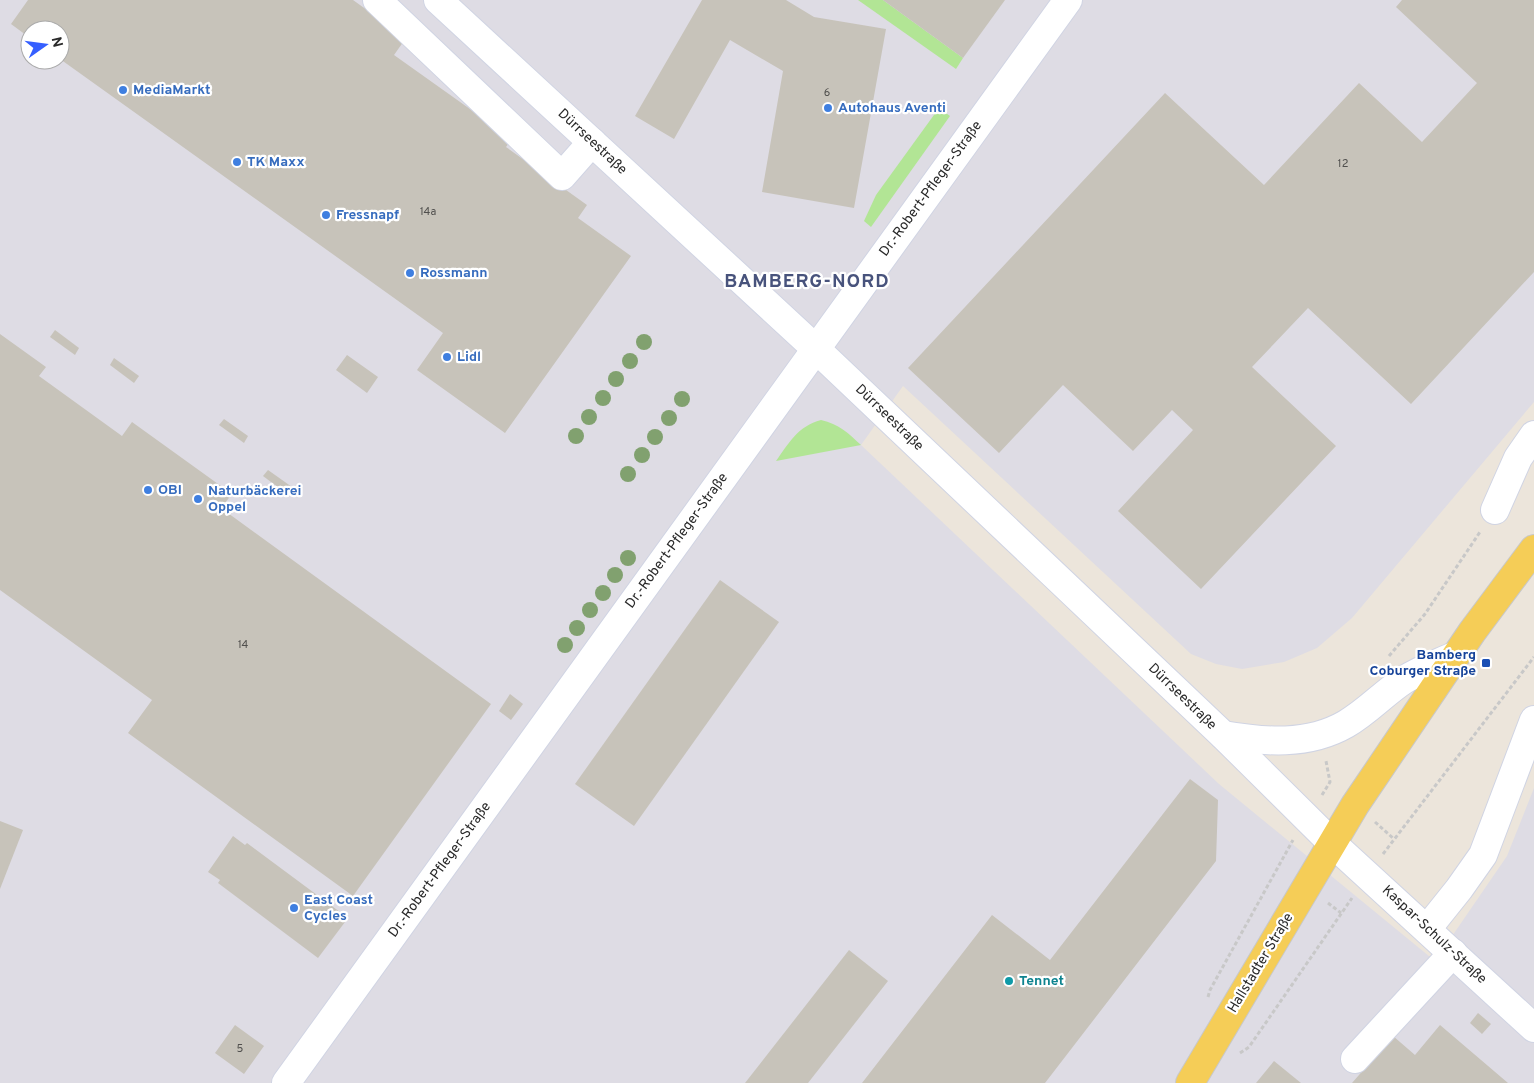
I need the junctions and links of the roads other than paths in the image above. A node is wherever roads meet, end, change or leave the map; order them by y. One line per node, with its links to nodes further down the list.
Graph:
1 (438, 0): 4 (street, Dürrseestraße)
2 (1068, 0): 5 (street, Dr.-Robert-Pfleger-Straße)
3 (392, 5): 4 (street)
4 (592, 142): 5 (street, Dürrseestraße)
5 (816, 349): 11 (street, Dürrseestraße); 17 (street, Dr.-Robert-Pfleger-Straße)
6 (1534, 435): 7 (street)
7 (1495, 510)
8 (1534, 549): 9 (main road, Hallstadter Straße)
9 (1456, 655): 11 (street); 12 (main road, Hallstadter Straße)
10 (1534, 720): 13 (street)
11 (1223, 735): 12 (street, Dürrseestraße)
12 (1332, 843): 13 (street, Kaspar-Schulz-Straße); 18 (main road, Hallstadter Straße)
13 (1427, 929): 14 (street, Kaspar-Schulz-Straße)
14 (1452, 952): 15 (street, Kaspar-Schulz-Straße); 16 (street)
15 (1534, 1028)
16 (1355, 1059)
17 (286, 1083)
18 (1190, 1083)

